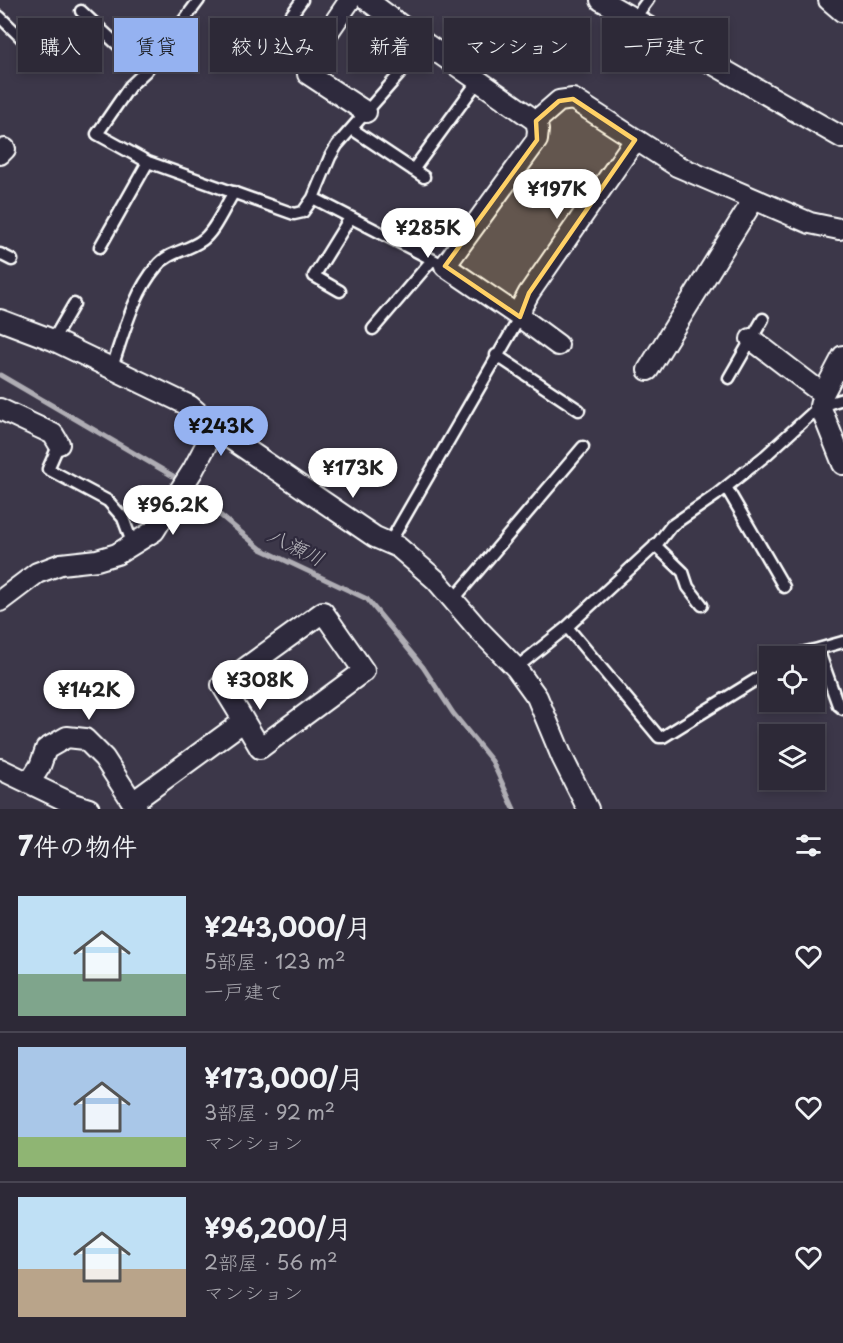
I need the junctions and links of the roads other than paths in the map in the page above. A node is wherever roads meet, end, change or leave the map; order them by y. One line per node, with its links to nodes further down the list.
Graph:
1 (199, 0): 11 (lane)
2 (302, 0): 12 (lane)
3 (350, 0): 23 (street)
4 (367, 0): 13 (street)
5 (601, 0): 14 (street)
6 (648, 0): 15 (lane)
7 (829, 0): 9 (street)
8 (81, 11): 17 (lane)
9 (843, 12)
10 (0, 17): 16 (lane)
11 (186, 18)
12 (289, 18)
13 (391, 18)
14 (632, 18)
15 (635, 18)
16 (18, 35)
17 (114, 41)
18 (432, 48): 22 (street)
19 (145, 72): 28 (lane)
20 (401, 72): 23 (lane)
21 (727, 72): 26 (street)
22 (477, 81): 24 (street); 29 (lane)
23 (366, 112): 25 (lane)
24 (536, 121): 27 (street); 39 (street)
25 (352, 129): 29 (lane); 32 (lane)
26 (843, 138)
27 (635, 140): 33 (street); 42 (street)
28 (148, 162): 31 (lane); 36 (lane)
29 (413, 170): 30 (lane)
30 (424, 177)
31 (234, 192): 32 (lane); 51 (lane)
32 (313, 198): 34 (lane)
33 (754, 199): 35 (street); 52 (street)
34 (350, 218): 39 (lane); 40 (lane)
35 (843, 228)
36 (99, 247)
37 (0, 254): 38 (lane)
38 (12, 260)
39 (439, 263): 42 (street); 45 (lane)
40 (340, 291)
41 (74, 304): 47 (lane)
42 (520, 317): 48 (street); 49 (lane)
43 (0, 320): 47 (street)
44 (763, 320): 46 (lane)
45 (374, 329)
46 (751, 339): 53 (lane); 55 (street)
47 (53, 340): 51 (street)
48 (558, 345)
49 (496, 355): 57 (lane); 63 (lane)
50 (843, 356): 55 (street)
51 (112, 367): 58 (street)
52 (648, 370)
53 (729, 378)
54 (843, 399): 55 (lane)
55 (822, 400): 61 (street); 62 (lane)
56 (0, 409): 59 (street)
57 (579, 410)
58 (215, 428): 63 (street); 64 (street)
59 (60, 444): 64 (lane)
60 (583, 447): 67 (lane)
61 (843, 464)
62 (726, 487): 65 (lane); 66 (lane)
63 (389, 544): 67 (street)
64 (133, 545): 68 (street)
65 (655, 545): 69 (lane); 70 (lane)
66 (784, 587)
67 (454, 599): 73 (street)
68 (0, 601)
69 (702, 605)
70 (567, 627): 73 (lane); 75 (lane)
71 (843, 642): 72 (lane)
72 (825, 647)
73 (516, 668): 82 (street)
74 (825, 669): 76 (lane)
75 (759, 678)
76 (843, 709)
77 (244, 720): 77 (street); 80 (street)
78 (0, 769): 79 (street)
79 (29, 783): 80 (street); 81 (street)
80 (135, 806)
81 (89, 809)
82 (588, 809)

